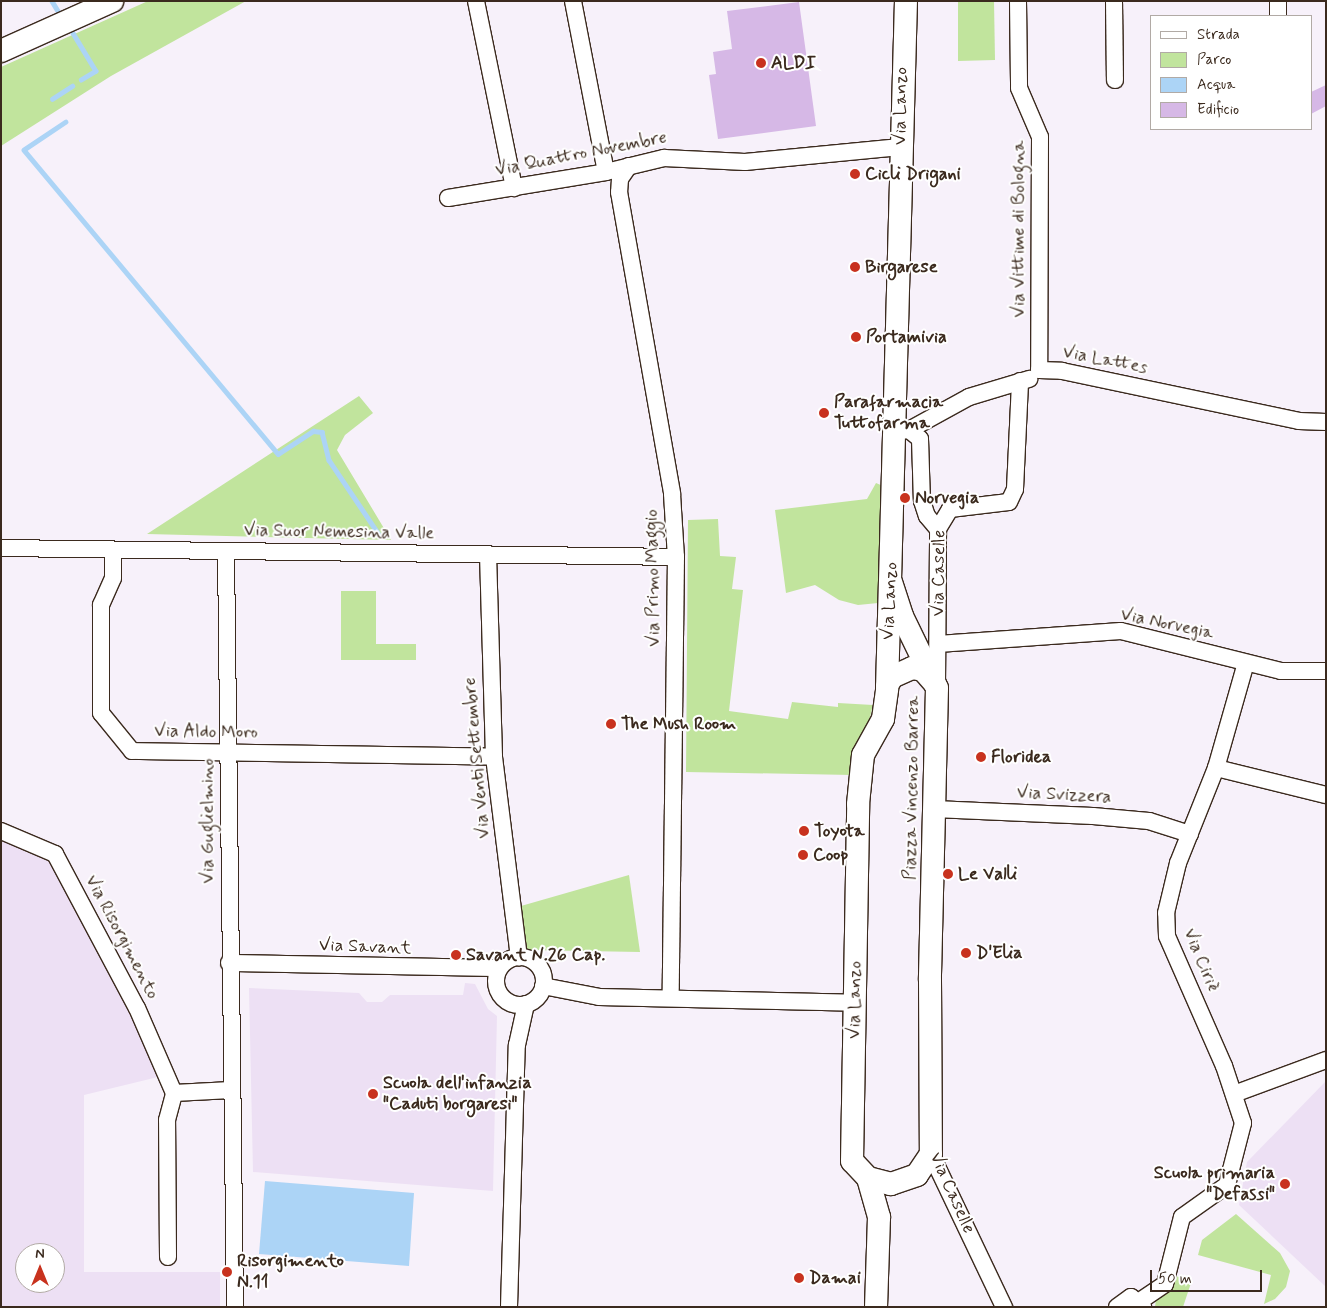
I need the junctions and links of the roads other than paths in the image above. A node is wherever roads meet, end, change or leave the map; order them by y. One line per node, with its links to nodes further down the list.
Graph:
1 (112, 1): 11 (street)
2 (476, 1): 16 (street)
3 (573, 1): 15 (street)
4 (899, 1): 10 (street, Via Lanzo)
5 (906, 1): 10 (street, Via Lanzo)
6 (1018, 1): 18 (street, Via Vittime di Bologna)
7 (1114, 1): 12 (street)
8 (1278, 1): 9 (street)
9 (1278, 15)
10 (902, 35): 13 (street, Via Lanzo)
11 (1, 51)
12 (1116, 80)
13 (900, 147): 14 (street, Via Quattro Novembre); 21 (street, Via Lanzo)
14 (629, 166): 15 (street, Via Quattro Novembre); 27 (street, Via Primo Maggio)
15 (606, 172): 16 (street, Via Quattro Novembre)
16 (514, 188): 17 (street, Via Quattro Novembre)
17 (448, 198)
18 (1039, 370): 19 (street, Via Lattes); 20 (street, Via Lattes)
19 (1020, 381): 21 (street, Via Lattes); 22 (street, Via Caselle)
20 (1324, 423)
21 (902, 431): 22 (street); 28 (street, Via Lanzo)
22 (938, 528): 29 (street, Via Caselle)
23 (1, 548): 24 (street, Via Suor Nemesina Valle)
24 (114, 550): 25 (street, Via Suor Nemesina Valle); 34 (street, Via Aldo Moro)
25 (226, 551): 26 (street, Via Suor Nemesina Valle); 34 (street, Via Guglielmino)
26 (488, 554): 27 (street, Via Suor Nemesina Valle); 35 (street, Via Venti Settembre)
27 (676, 557): 45 (street, Via Primo Maggio)
28 (891, 582): 32 (street, Via Lanzo); 33 (street)
29 (938, 644): 30 (street, Via Norvegia); 33 (street)
30 (1246, 663): 31 (street, Via Norvegia); 36 (street, Via Ciriè)
31 (1326, 671)
32 (887, 686): 33 (street); 47 (street, Via Lanzo)
33 (937, 688): 38 (street)
34 (228, 752): 35 (street, Via Aldo Moro); 42 (street, Via Guglielmino)
35 (494, 757): 41 (street, Via Venti Settembre)
36 (1216, 768): 37 (street); 40 (street, Via Ciriè)
37 (1326, 795)
38 (934, 809): 40 (street, Via Svizzera); 54 (street, Via Caselle)
39 (1, 831): 52 (street, Via Risorgimento)
40 (1190, 834): 53 (street, Via Ciriè)
41 (519, 957): 43 (street); 44 (street)
42 (229, 963): 43 (street, Via Savant); 51 (street, Via Guglielmino)
43 (499, 968): 46 (street)
44 (542, 986): 45 (street); 48 (street)
45 (671, 997): 47 (street)
46 (509, 1002): 48 (street); 49 (street)
47 (855, 1003): 55 (street, Via Lanzo)
48 (526, 1004): 49 (street)
49 (517, 1045): 61 (street)
50 (1326, 1060): 53 (street)
51 (231, 1090): 52 (street); 60 (street)
52 (174, 1093): 58 (street)
53 (1234, 1094): 59 (street, Via Ciriè)
54 (928, 1153): 54 (street, Piazza Vincenzo Barrea); 56 (street); 63 (street, Via Caselle)
55 (868, 1178): 56 (street); 57 (street)
56 (900, 1184): 57 (street)
57 (879, 1217): 62 (street)
58 (168, 1257)
59 (1142, 1304): 64 (street)
60 (235, 1307)
61 (509, 1307)
62 (876, 1307)
63 (1004, 1307)
64 (1118, 1307)

